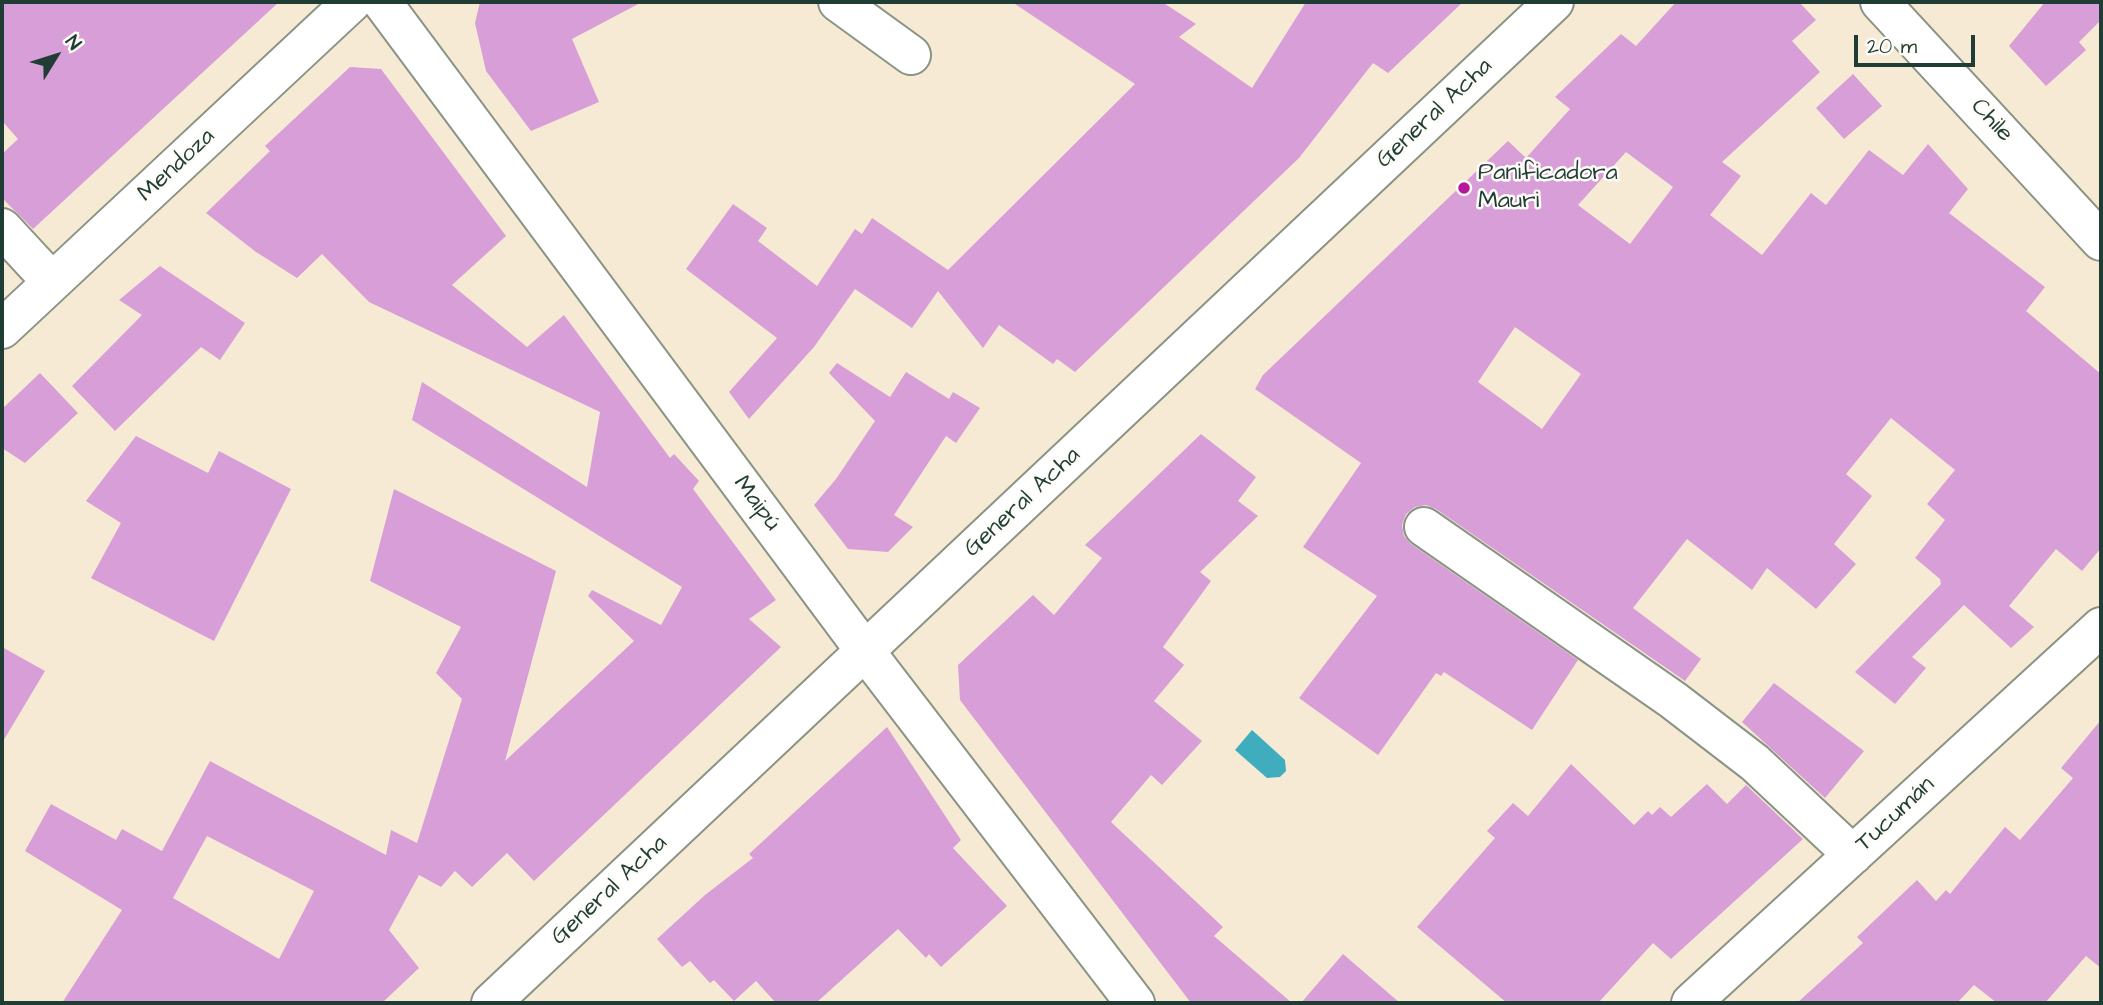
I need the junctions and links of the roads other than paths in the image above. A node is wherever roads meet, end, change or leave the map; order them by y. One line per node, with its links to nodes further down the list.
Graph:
1 (352, 2): 9 (street, Mendoza)
2 (383, 2): 13 (street, Maipú)
3 (838, 2): 6 (street)
4 (1554, 2): 13 (street, General Acha)
5 (1880, 2): 8 (street, Chile)
6 (911, 55)
7 (2, 228): 9 (street)
8 (2101, 241)
9 (52, 282): 10 (street, Mendoza)
10 (2, 330)
11 (1424, 527): 14 (street)
12 (2101, 626): 14 (street, Tucumán)
13 (865, 651): 15 (street, General Acha); 16 (street, Maipú)
14 (1853, 855): 17 (street, Tucumán)
15 (491, 1003)
16 (1135, 1003)
17 (1691, 1003)

